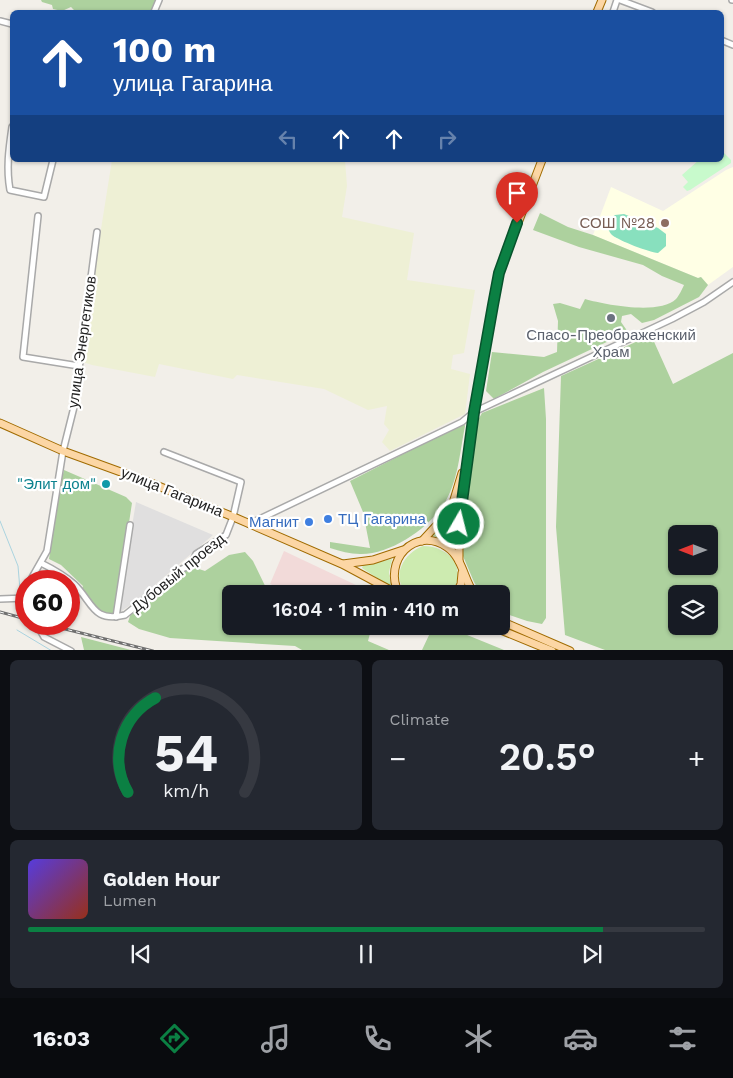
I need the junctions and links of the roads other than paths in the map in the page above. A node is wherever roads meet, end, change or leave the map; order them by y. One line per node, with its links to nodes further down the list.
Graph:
1 (619, 0): 2 (street)
2 (646, 10)
3 (10, 138): 4 (street)
4 (53, 162)
5 (541, 162): 10 (main road)
6 (38, 216): 9 (street)
7 (97, 232): 9 (street, улица Энергетиков)
8 (733, 282): 10 (street)
9 (79, 366): 12 (street, улица Энергетиков)
10 (474, 412): 13 (main road); 16 (street)
11 (0, 423): 12 (main road, улица Гагарина)
12 (63, 450): 15 (main road, улица Гагарина); 20 (street, улица Энергетиков)
13 (469, 451): 18 (main road); 22 (main road)
14 (164, 452): 15 (street, Дубовый проезд)
15 (233, 517): 16 (main road, улица Гагарина); 30 (street, Дубовый проезд)
16 (249, 524): 21 (main road, улица Гагарина)
17 (130, 525): 30 (street, Дубовый проезд)
18 (422, 541): 19 (main road); 22 (main road)
19 (406, 549): 21 (main road); 25 (main road)
20 (41, 563): 23 (street, улица Энергетиков); 30 (street)
21 (342, 564): 24 (main road, улица Гагарина)
22 (460, 564): 26 (main road); 27 (main road)
23 (36, 570)
24 (381, 585)
25 (396, 585)
26 (460, 585)
27 (468, 585)
28 (15, 598): 29 (street)
29 (0, 599)
30 (116, 617)
31 (510, 625): 36 (main road)
32 (510, 633): 35 (main road)
33 (42, 635): 34 (street)
34 (71, 650)
35 (552, 650)
36 (570, 650)

